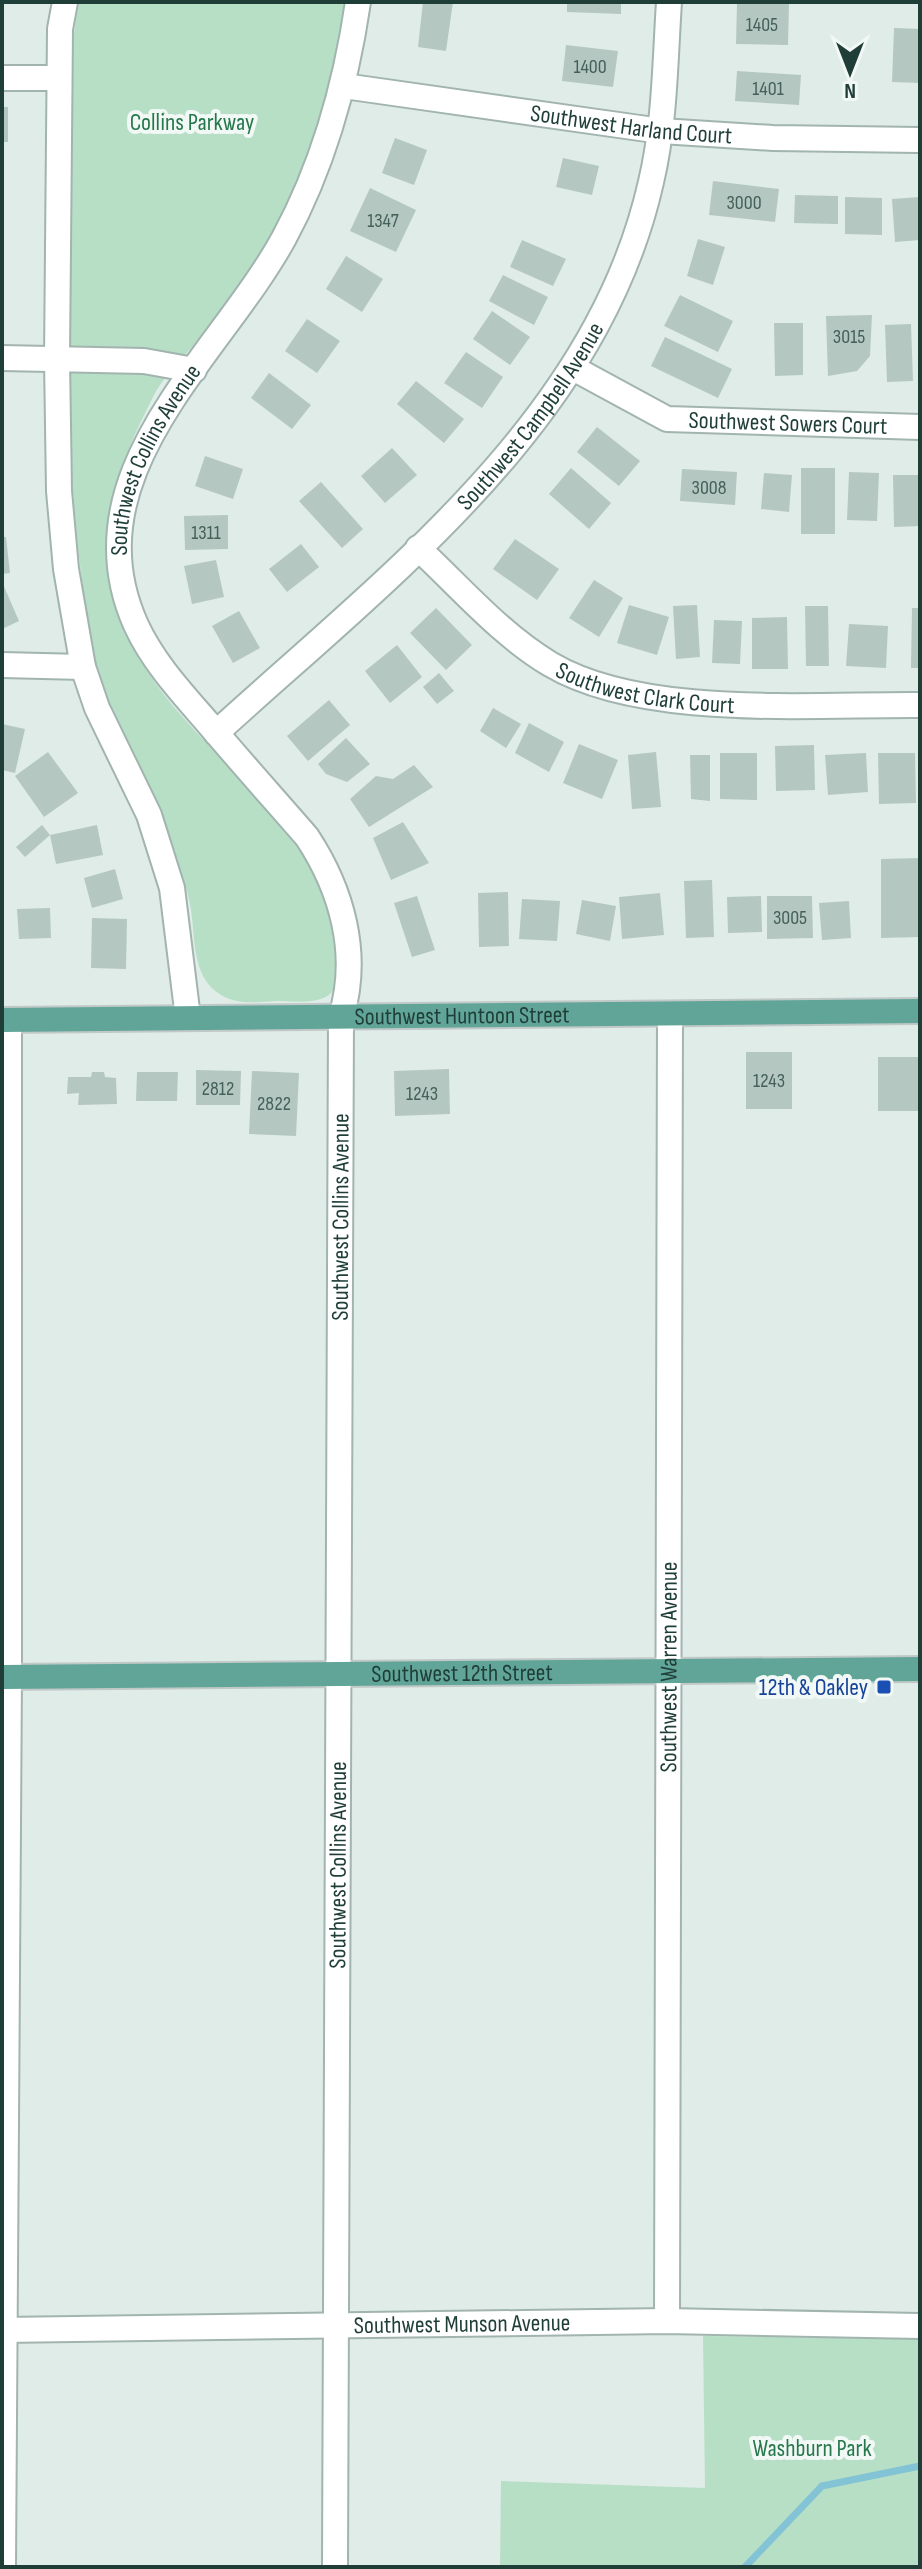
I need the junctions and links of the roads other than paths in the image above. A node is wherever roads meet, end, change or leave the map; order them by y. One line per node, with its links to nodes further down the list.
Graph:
1 (65, 2): 5 (street)
2 (358, 2): 6 (street, Southwest Collins Avenue)
3 (669, 2): 7 (street, Southwest Campbell Avenue)
4 (2, 78): 5 (street)
5 (59, 78): 10 (street)
6 (344, 86): 7 (street, Southwest Harland Court); 12 (street, Southwest Collins Avenue)
7 (661, 131): 8 (street, Southwest Harland Court); 11 (street, Southwest Campbell Avenue)
8 (920, 140)
9 (2, 358): 10 (street)
10 (57, 359): 12 (street); 16 (street)
11 (573, 368): 13 (street, Southwest Sowers Court); 14 (street, Southwest Campbell Avenue)
12 (194, 370): 18 (street, Southwest Collins Avenue)
13 (920, 427)
14 (418, 548): 17 (street, Southwest Clark Court); 18 (street, Southwest Campbell Avenue)
15 (2, 665): 16 (street)
16 (83, 667): 22 (street)
17 (920, 705)
18 (216, 733): 21 (street, Southwest Collins Avenue)
19 (920, 1011): 20 (main road, Southwest Huntoon Street)
20 (670, 1014): 21 (main road, Southwest Huntoon Street); 24 (street, Southwest Warren Avenue)
21 (341, 1017): 22 (main road, Southwest Huntoon Street); 26 (street, Southwest Collins Avenue)
22 (188, 1018): 23 (main road, Southwest Huntoon Street)
23 (5, 1020): 27 (street)
24 (668, 1669): 25 (main road, Southwest 12th Street); 26 (main road, Southwest 12th Street); 28 (street, Southwest Warren Avenue)
25 (920, 1669)
26 (338, 1673): 27 (main road, Southwest 12th Street); 29 (street, Southwest Collins Avenue)
27 (6, 1677): 31 (street)
28 (667, 2321): 29 (street, Southwest Munson Avenue); 30 (street, Southwest Munson Avenue)
29 (334, 2326): 31 (street, Southwest Munson Avenue); 33 (street, Southwest Collins Avenue)
30 (920, 2326)
31 (2, 2330): 32 (street)
32 (3, 2567)
33 (335, 2567)

